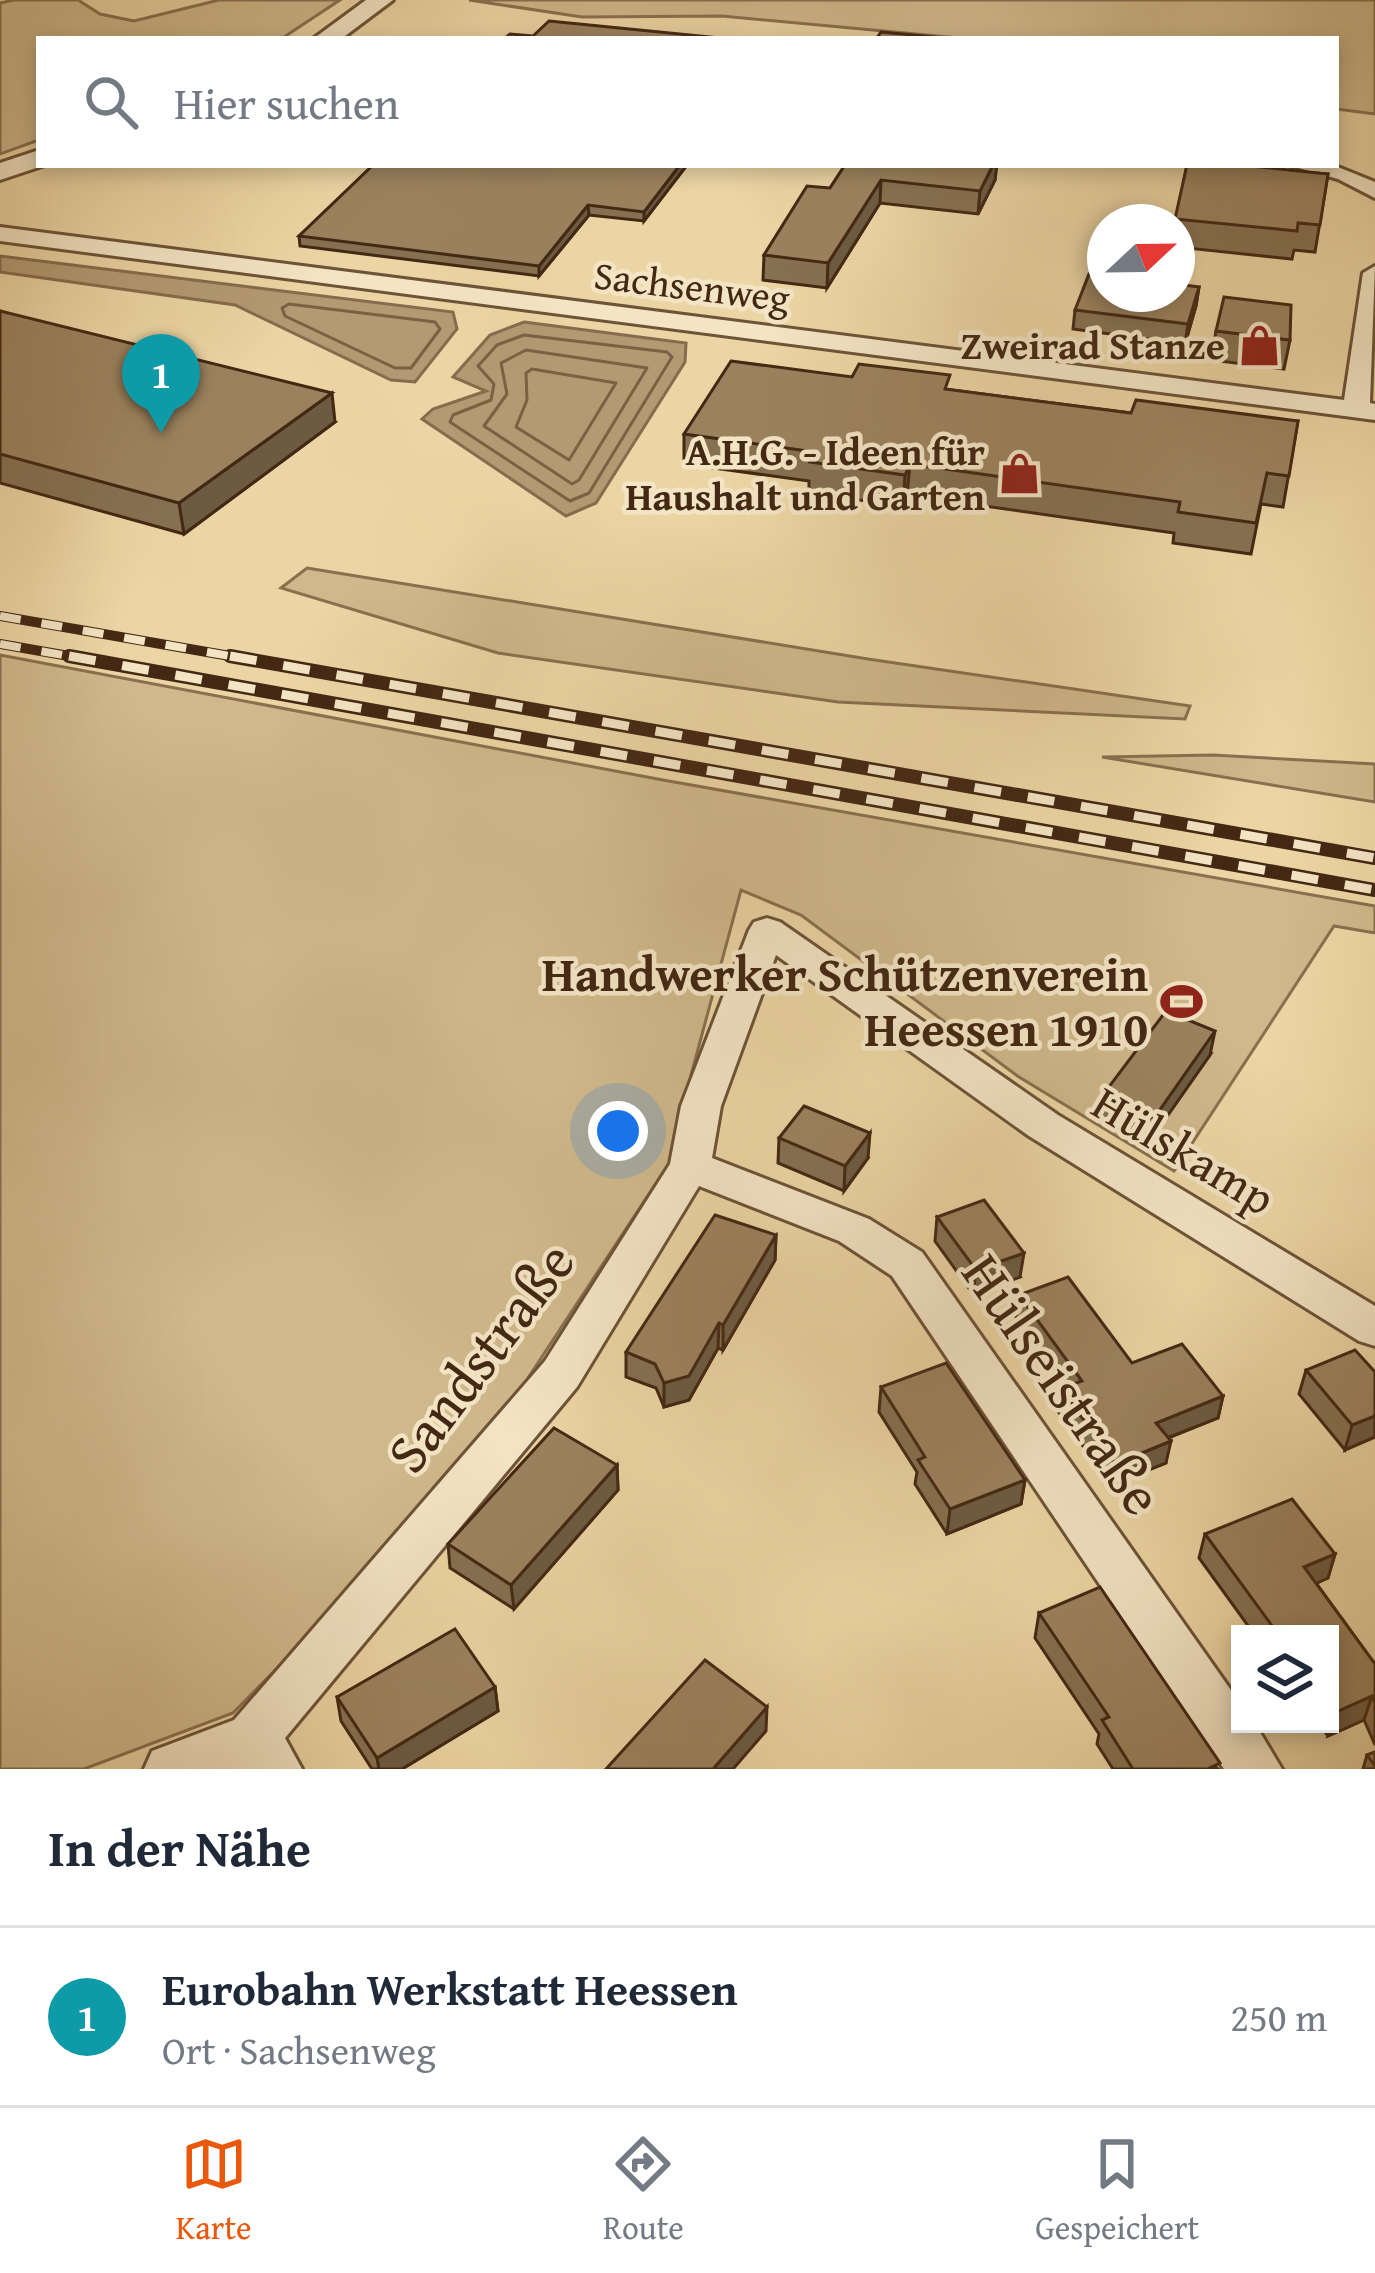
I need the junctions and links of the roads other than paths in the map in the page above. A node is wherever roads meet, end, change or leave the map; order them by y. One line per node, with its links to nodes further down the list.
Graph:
1 (381, 0): 2 (street)
2 (329, 36)
3 (36, 159): 5 (street)
4 (1314, 168): 6 (street)
5 (0, 172)
6 (1375, 191)
7 (0, 234): 9 (street, Sachsenweg)
8 (1375, 273): 9 (street)
9 (1365, 411)
10 (767, 930): 11 (street, Sandstraße); 12 (street, Hülskamp)
11 (690, 1166): 13 (street, Sandstraße); 15 (street, Hülseistraße)
12 (1375, 1329)
13 (264, 1753): 14 (street, Sandstraße)
14 (171, 1769)
15 (1255, 1769)

